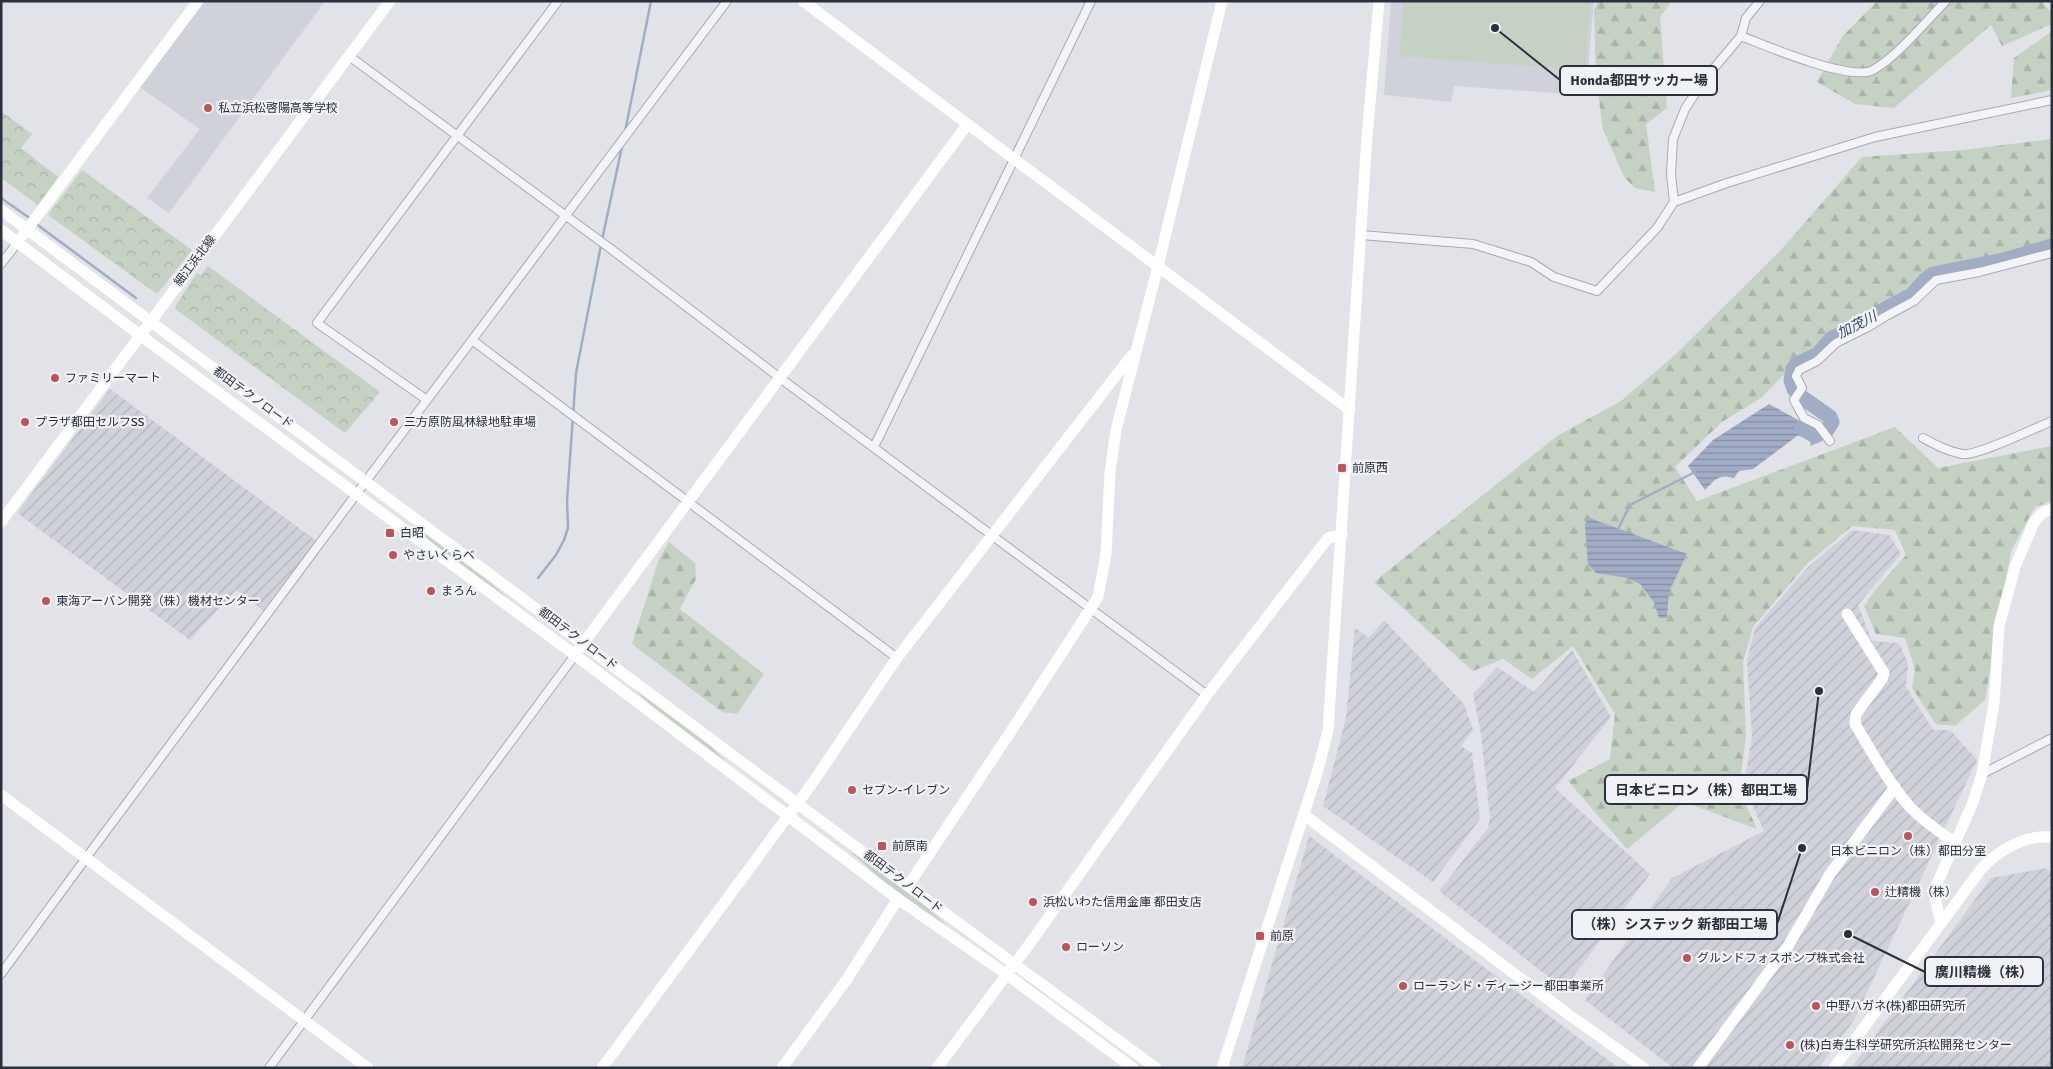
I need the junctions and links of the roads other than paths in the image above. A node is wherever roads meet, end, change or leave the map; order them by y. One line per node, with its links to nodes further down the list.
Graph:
1 (198, 1): 21 (street)
2 (390, 1): 12 (street, 細江浜北線)
3 (558, 1): 15 (street)
4 (727, 1): 19 (street)
5 (803, 1): 14 (street)
6 (1092, 1): 16 (street)
7 (1222, 1): 26 (street)
8 (1379, 1): 22 (street)
9 (1760, 1): 11 (street)
10 (1946, 1): 11 (street)
11 (1741, 36): 17 (street)
12 (349, 56): 15 (street); 27 (street, 細江浜北線)
13 (2052, 100): 17 (street)
14 (968, 125): 16 (street); 31 (street)
15 (459, 136): 19 (street); 32 (street)
16 (1015, 159): 26 (street); 37 (street)
17 (1674, 202): 22 (street)
18 (1, 210): 21 (street, 都田テクノロード)
19 (565, 216): 29 (street); 31 (street)
20 (1, 230): 23 (street, 都田テクノロード)
21 (28, 230): 23 (street); 27 (street, 都田テクノロード)
22 (1361, 235): 33 (street)
23 (18, 242): 25 (street); 28 (street, 都田テクノロード)
24 (2052, 253): 36 (street)
25 (1, 264)
26 (1158, 266): 30 (street); 33 (street)
27 (150, 322): 28 (street, 細江浜北線); 38 (street, 都田テクノロード)
28 (140, 335): 39 (street, 都田テクノロード); 42 (street, 細江浜北線)
29 (472, 340): 32 (street); 40 (street)
30 (1136, 351): 44 (street); 45 (street)
31 (780, 378): 37 (street); 40 (street)
32 (427, 400): 38 (street)
33 (1350, 410): 43 (street)
34 (2052, 421): 35 (street)
35 (1923, 438)
36 (1830, 441)
37 (874, 447): 44 (street)
38 (366, 481): 39 (street); 47 (street, 都田テクノロード)
39 (357, 494): 48 (street, 都田テクノロード); 60 (street)
40 (688, 502): 47 (street); 49 (street)
41 (2052, 510): 52 (street)
42 (1, 522)
43 (1342, 534): 50 (street); 56 (street)
44 (992, 535): 45 (street); 49 (street)
45 (1091, 609): 50 (street); 61 (street)
46 (1847, 614): 53 (street)
47 (584, 643): 48 (street); 55 (street, 都田テクノロード)
48 (575, 655): 57 (street, 都田テクノロード); 67 (street)
49 (897, 658): 55 (street)
50 (1207, 695): 64 (street)
51 (2052, 738): 52 (street)
52 (1982, 774): 59 (street)
53 (1895, 787): 59 (street); 77 (street)
54 (1, 795): 60 (street)
55 (798, 804): 57 (street); 61 (street, 都田テクノロード)
56 (1303, 814): 75 (street); 76 (street)
57 (788, 816): 62 (street, 都田テクノロード); 70 (street)
58 (2052, 837): 63 (street)
59 (1955, 844): 63 (street)
60 (86, 858): 65 (street); 67 (street)
61 (908, 886): 64 (street, 都田テクノロード)
62 (898, 899): 66 (street, 都田テクノロード); 71 (street)
63 (1941, 924): 78 (street)
64 (1014, 964): 66 (street); 74 (street, 都田テクノロード)
65 (1, 974)
66 (1006, 974): 72 (street); 73 (street, 都田テクノロード)
67 (305, 1021): 68 (street); 69 (street)
68 (269, 1068)
69 (368, 1068)
70 (602, 1068)
71 (782, 1068)
72 (937, 1068)
73 (1133, 1068)
74 (1156, 1068)
75 (1222, 1068)
76 (1644, 1068)
77 (1698, 1068)
78 (1834, 1068)

